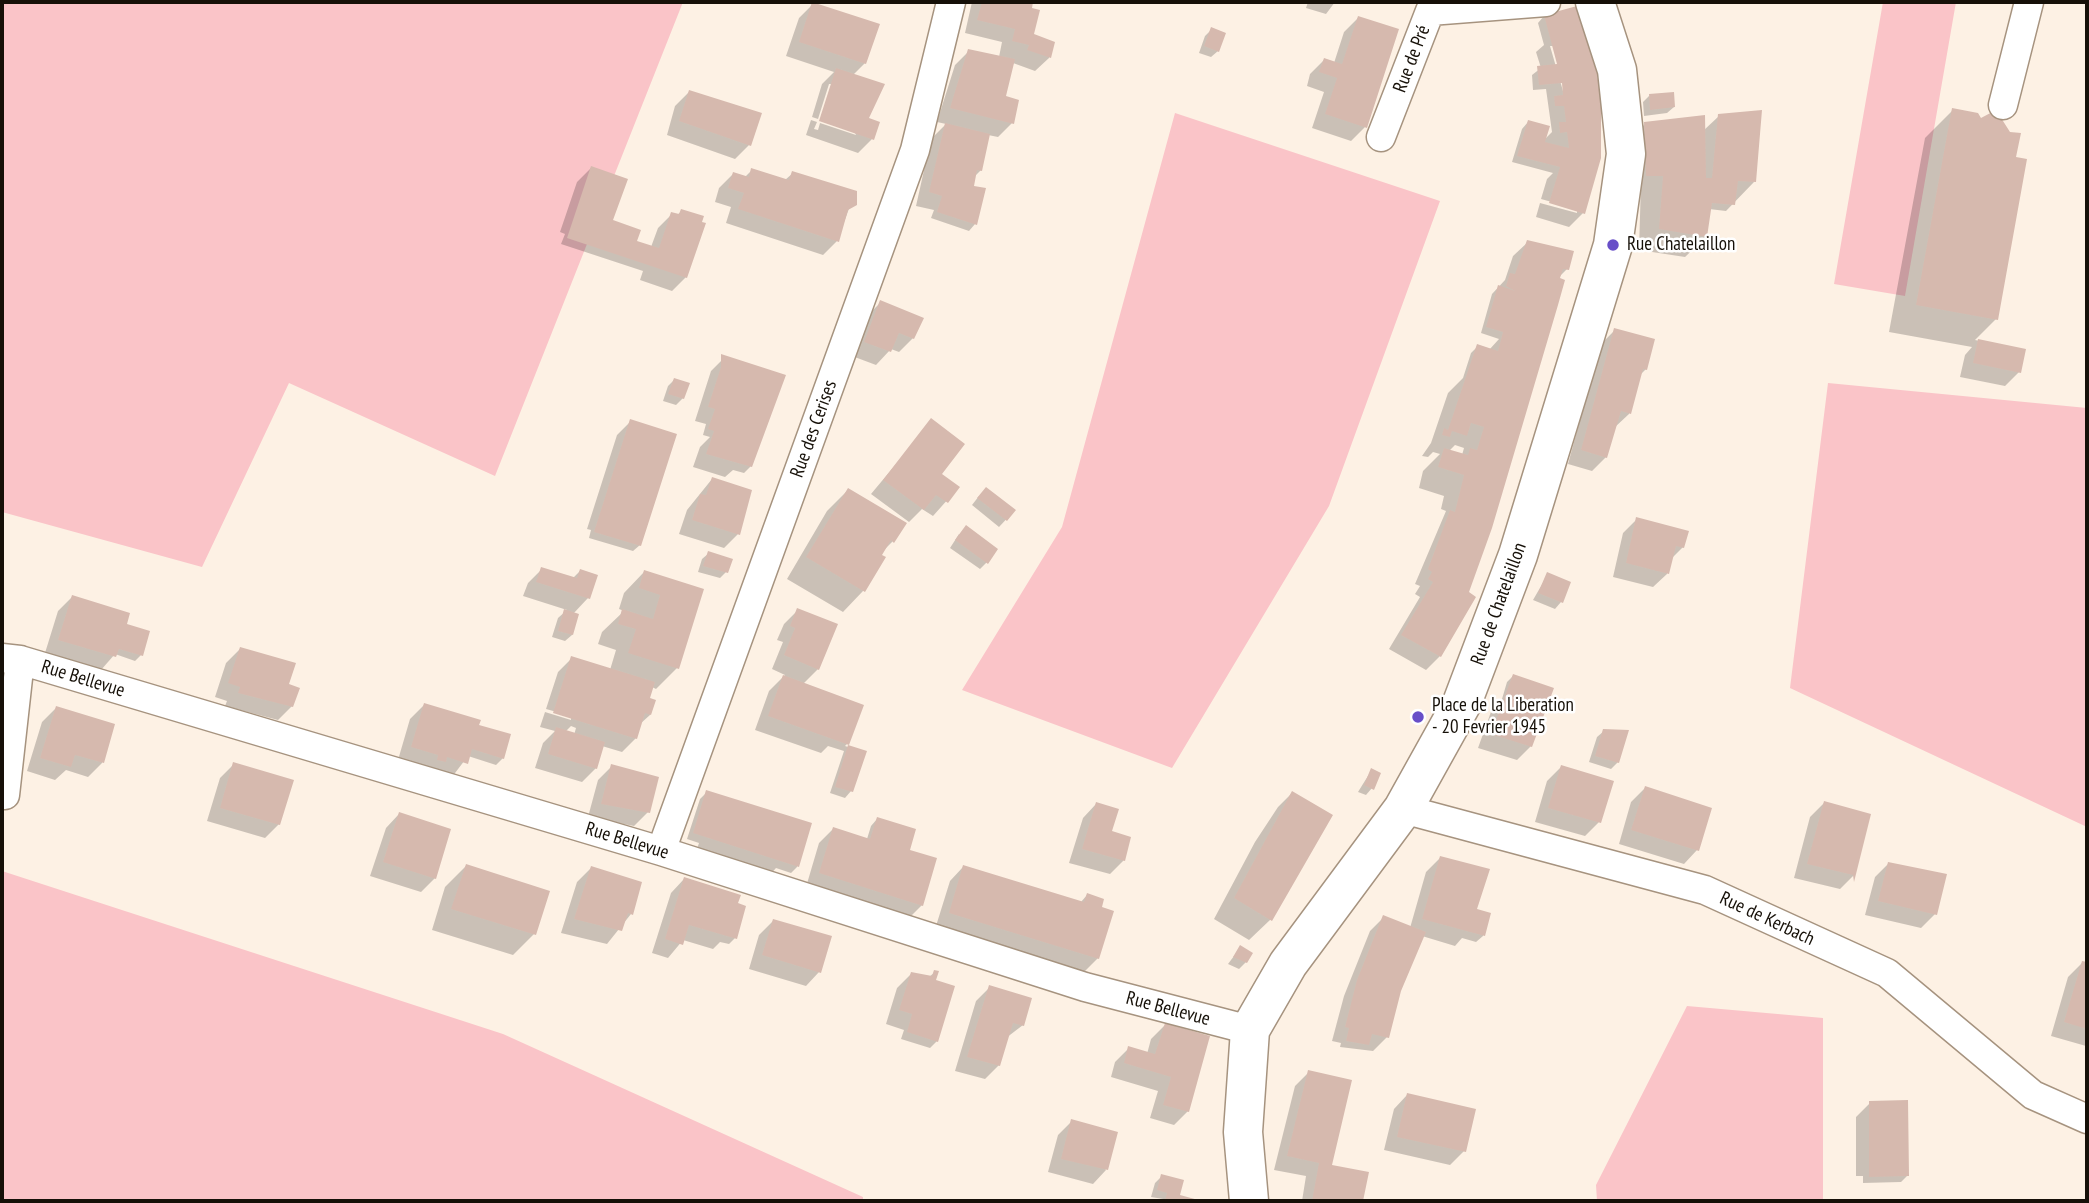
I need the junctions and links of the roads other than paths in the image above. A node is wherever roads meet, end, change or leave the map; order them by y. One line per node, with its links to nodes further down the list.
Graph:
1 (951, 2): 10 (street, Rue des Cerises)
2 (1546, 2): 6 (street, Rue de Pré)
3 (1595, 2): 9 (main road, Rue de Chatelaillon)
4 (2029, 2): 5 (street)
5 (2003, 105)
6 (1381, 137)
7 (11, 659): 8 (street); 10 (street, Rue Bellevue)
8 (5, 795)
9 (1403, 809): 11 (main road, Rue de Chatelaillon); 12 (street, Rue de Kerbach)
10 (662, 851): 11 (street, Rue Bellevue)
11 (1250, 1030): 13 (main road, Rue de Chatelaillon)
12 (2087, 1119)
13 (1249, 1201)

